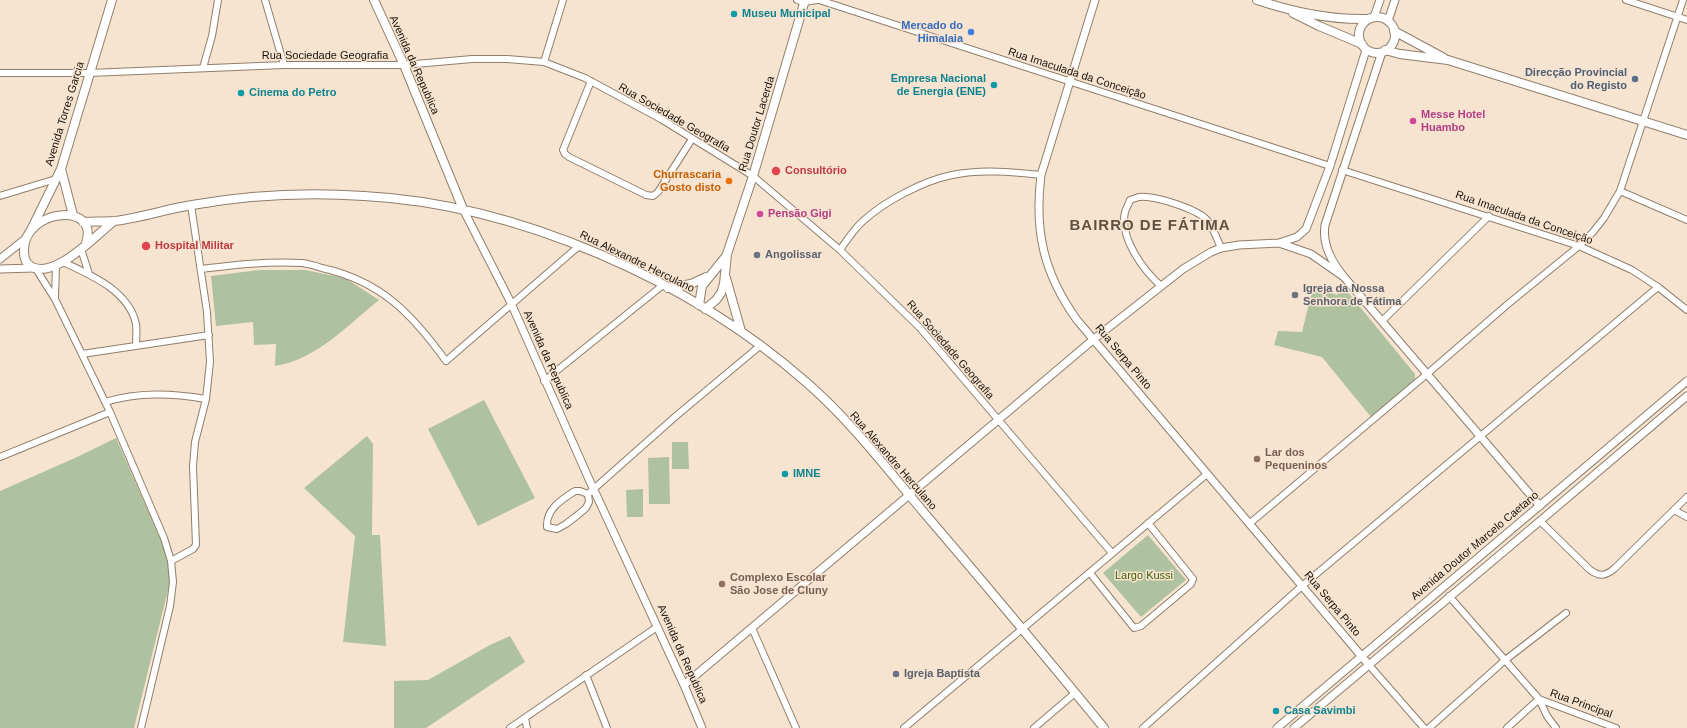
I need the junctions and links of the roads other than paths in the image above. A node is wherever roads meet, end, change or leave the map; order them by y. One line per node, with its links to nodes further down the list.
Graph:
1 (112, 0): 28 (main road, Avenida Torres Garcia)
2 (218, 0): 26 (street)
3 (265, 0): 24 (street)
4 (374, 0): 25 (main road, Avenida da Republica)
5 (563, 0): 23 (street)
6 (818, 0): 13 (street, Rua Imaculada da Conceição); 29 (street, Rua Imaculada da Conceição)
7 (1095, 0): 29 (street, Rua Serpa Pinto)
8 (1257, 0): 14 (main road)
9 (1380, 0): 16 (street)
10 (1395, 0): 18 (street)
11 (1626, 0): 15 (street)
12 (1683, 0): 15 (street)
13 (802, 1): 38 (main road, Rua Doutor Lacerda)
14 (1288, 10): 16 (main road); 20 (main road)
15 (1678, 16): 17 (street); 31 (street)
16 (1371, 18): 18 (main road); 20 (main road)
17 (1687, 20)
18 (1388, 21): 19 (main road)
19 (1394, 31): 21 (main road); 22 (main road)
20 (1364, 47): 21 (main road); 34 (street)
21 (1384, 51): 22 (main road); 36 (street)
22 (1448, 60): 31 (main road)
23 (544, 62): 25 (street, Rua Sociedade Geografia); 30 (street, Rua Sociedade Geografia)
24 (284, 65): 25 (street, Rua Sociedade Geografia); 26 (street, Rua Sociedade Geografia)
25 (404, 65): 43 (main road, Avenida da Republica)
26 (203, 68): 28 (street, Rua Sociedade Geografia)
27 (0, 73): 28 (street, Rua Sociedade Geografia)
28 (89, 73): 35 (main road, Avenida Torres Garcia)
29 (1069, 81): 34 (street, Rua Imaculada da Conceição); 37 (street, Rua Serpa Pinto)
30 (591, 82): 33 (street, Rua Sociedade Geografia); 33 (street)
31 (1642, 121): 32 (main road); 40 (street)
32 (1687, 135)
33 (692, 139): 38 (street, Rua Sociedade Geografia)
34 (1330, 166): 51 (street)
35 (61, 169): 39 (main road, Avenida Torres Garcia); 44 (main road)
36 (1342, 170): 45 (street, Rua Imaculada da Conceição); 66 (street)
37 (1041, 175): 56 (street); 77 (street, Rua Serpa Pinto)
38 (753, 176): 56 (street, Rua Sociedade Geografia); 57 (main road, Rua Doutor Lacerda)
39 (56, 179): 41 (street); 49 (main road, Avenida Torres Garcia)
40 (1620, 191): 47 (street); 54 (street)
41 (0, 196)
42 (191, 205): 43 (main road, Rua Alexandre Herculano); 46 (main road, Rua Alexandre Herculano); 62 (street)
43 (463, 209): 53 (main road, Rua Alexandre Herculano); 71 (street, Avenida da Republica)
44 (73, 216): 48 (main road); 49 (main road)
45 (1489, 216): 54 (street, Rua Imaculada da Conceição); 74 (street)
46 (114, 220): 48 (main road); 52 (main road, Rua Alexandre Herculano)
47 (1687, 220)
48 (83, 222): 52 (main road)
49 (31, 230): 50 (main road)
50 (24, 240): 58 (street); 61 (main road)
51 (1279, 243): 55 (street); 66 (street)
52 (84, 246): 59 (main road, Rua Alexandre Herculano); 65 (street)
53 (579, 246): 67 (main road, Rua Alexandre Herculano); 71 (street)
54 (1579, 246): 69 (street, Rua Imaculada da Conceição); 81 (street)
55 (1221, 248): 68 (street); 68 (street)
56 (840, 250): 88 (street, Rua Sociedade Geografia)
57 (727, 254): 63 (main road, Rua Doutor Lacerda); 64 (main road, Rua Doutor Lacerda)
58 (0, 259)
59 (59, 264): 61 (main road, Rua Alexandre Herculano); 65 (street); 70 (street)
60 (0, 269): 61 (street, Rua Alexandre Herculano)
61 (35, 269): 70 (street)
62 (201, 269): 71 (street); 76 (street)
63 (714, 272): 67 (main road); 72 (main road, Rua Doutor Lacerda)
64 (725, 273): 72 (main road, Rua Doutor Lacerda); 75 (main road)
65 (89, 274): 79 (street)
66 (1344, 277): 74 (street)
67 (665, 286): 72 (main road, Rua Alexandre Herculano); 82 (street)
68 (1161, 286): 77 (street)
69 (1658, 287): 73 (street, Rua Imaculada da Conceição); 89 (street)
70 (55, 299): 80 (street)
71 (511, 303): 82 (street, Avenida da Republica)
72 (702, 307): 75 (main road, Rua Alexandre Herculano)
73 (1687, 310)
74 (1382, 321): 81 (street)
75 (741, 331): 78 (main road, Rua Alexandre Herculano)
76 (209, 335): 79 (street); 85 (street)
77 (1094, 339): 88 (street); 91 (street, Rua Serpa Pinto)
78 (761, 345): 92 (street); 94 (main road, Rua Alexandre Herculano)
79 (136, 346): 80 (street)
80 (82, 354): 86 (street)
81 (1427, 374): 89 (street); 101 (street)
82 (544, 380): 92 (street, Avenida da Republica)
83 (1687, 381): 96 (street, Avenida Doutor Marcelo Caetano)
84 (1687, 396): 99 (street, Avenida Doutor Marcelo Caetano)
85 (206, 400): 86 (street); 103 (street)
86 (105, 402): 87 (street)
87 (110, 412): 90 (street); 103 (street)
88 (998, 420): 94 (street); 102 (street, Rua Sociedade Geografia)
89 (1480, 436): 96 (street); 105 (street)
90 (0, 457)
91 (1207, 474): 100 (street); 101 (street, Rua Serpa Pinto)
92 (594, 489): 93 (street); 108 (street, Avenida da Republica)
93 (588, 494): 93 (street)
94 (909, 495): 109 (street); 110 (main road, Rua Alexandre Herculano)
95 (1687, 496): 97 (street)
96 (1540, 506): 111 (street, Avenida Doutor Marcelo Caetano)
97 (1674, 510): 98 (street); 99 (street)
98 (1687, 517)
99 (1540, 522): 106 (street, Avenida Doutor Marcelo Caetano)
100 (1148, 523): 102 (street); 104 (street)
101 (1249, 524): 105 (street, Rua Serpa Pinto)
102 (1112, 553): 104 (street)
103 (171, 561): 119 (street)
104 (1090, 573): 110 (street)
105 (1302, 586): 111 (street, Rua Serpa Pinto); 128 (street)
106 (1450, 596): 112 (street); 113 (street, Avenida Doutor Marcelo Caetano)
107 (1566, 613): 112 (street)
108 (657, 627): 114 (street); 115 (street, Avenida da Republica)
109 (752, 628): 115 (street); 124 (street)
110 (1022, 628): 116 (main road, Rua Alexandre Herculano); 125 (street)
111 (1361, 656): 113 (street, Rua Serpa Pinto); 129 (street, Avenida Doutor Marcelo Caetano)
112 (1504, 661): 117 (street); 132 (street)
113 (1369, 665): 130 (street, Avenida Doutor Marcelo Caetano); 131 (street)
114 (586, 675): 118 (street); 122 (street)
115 (684, 685): 123 (street, Avenida da Republica)
116 (1075, 693): 126 (street); 127 (main road, Rua Alexandre Herculano)
117 (1539, 699): 133 (street); 134 (street); 135 (street, Rua Principal)
118 (525, 718): 120 (street); 121 (street)
119 (141, 728)
120 (510, 728)
121 (527, 728)
122 (607, 728)
123 (702, 728)
124 (796, 728)
125 (904, 728)
126 (1034, 728)
127 (1104, 728)
128 (1143, 728)
129 (1277, 728)
130 (1294, 728)
131 (1424, 728)
132 (1429, 728)
133 (1508, 728)
134 (1556, 728)
135 (1616, 728)

